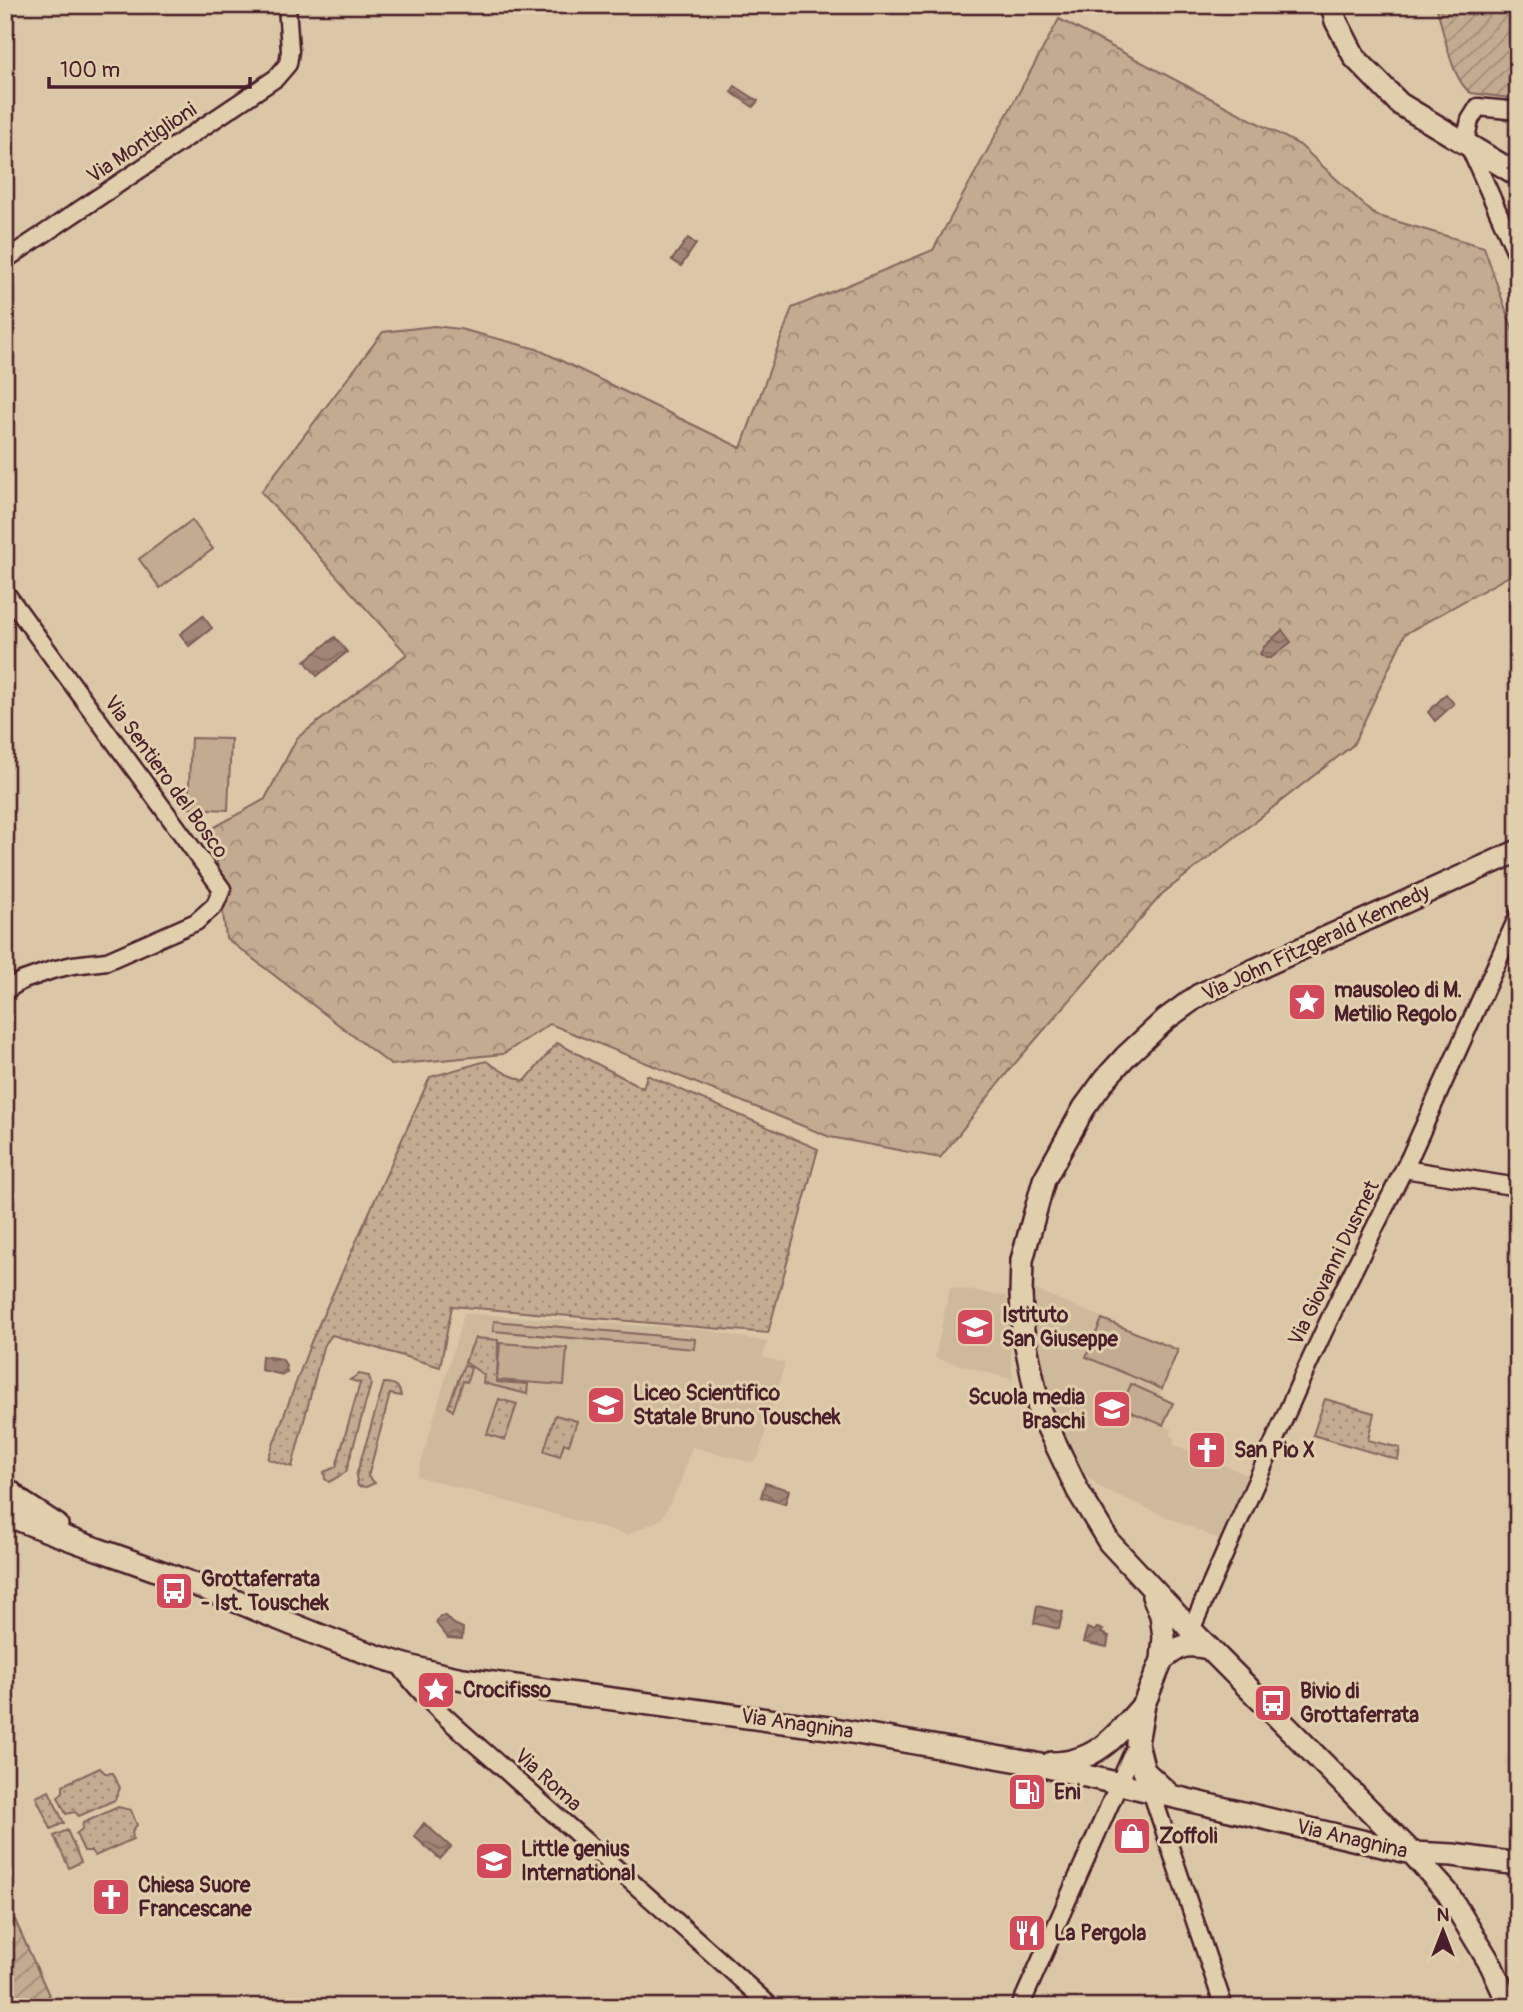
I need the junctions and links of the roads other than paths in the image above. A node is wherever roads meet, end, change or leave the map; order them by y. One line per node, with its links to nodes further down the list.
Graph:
1 (287, 5): 9 (street, Via Montiglioni)
2 (1319, 5): 4 (main road)
3 (1332, 5): 4 (main road)
4 (1401, 104): 6 (main road)
5 (1518, 110): 6 (street)
6 (1467, 143): 7 (main road); 8 (street)
7 (1518, 176)
8 (1518, 257)
9 (5, 260)
10 (5, 592): 13 (street, Via Sentiero del Bosco)
11 (1518, 851): 19 (main road, Via John Fitzgerald Kennedy)
12 (1518, 916): 14 (street, Via Giovanni Dusmet)
13 (5, 990)
14 (1404, 1169): 15 (street); 20 (street, Via Giovanni Dusmet)
15 (1518, 1187)
16 (5, 1487): 18 (main road, Via Anagnina)
17 (5, 1514): 18 (main road, Via Anagnina)
18 (88, 1546): 23 (main road, Via Anagnina)
19 (1147, 1583): 20 (main road, Via John Fitzgerald Kennedy); 22 (main road)
20 (1191, 1630): 21 (main road, Via John Fitzgerald Kennedy)
21 (1209, 1648): 22 (main road); 29 (main road, Via John Fitzgerald Kennedy)
22 (1162, 1660): 24 (main road)
23 (398, 1663): 26 (main road, Via Anagnina); 33 (street, Via Roma)
24 (1144, 1704): 25 (main road); 26 (main road)
25 (1137, 1742): 27 (street); 28 (main road)
26 (1031, 1763): 27 (main road, Via Anagnina)
27 (1119, 1783): 28 (main road, Via Anagnina); 34 (street)
28 (1161, 1793): 30 (main road, Via Anagnina); 35 (street)
29 (1379, 1820): 30 (main road); 31 (main road, Via John Fitzgerald Kennedy)
30 (1360, 1841): 31 (main road, Via Anagnina)
31 (1412, 1853): 32 (main road, Via Anagnina); 36 (main road, Via John Fitzgerald Kennedy)
32 (1518, 1864)
33 (771, 2007)
34 (1020, 2007)
35 (1224, 2007)
36 (1510, 2007)

